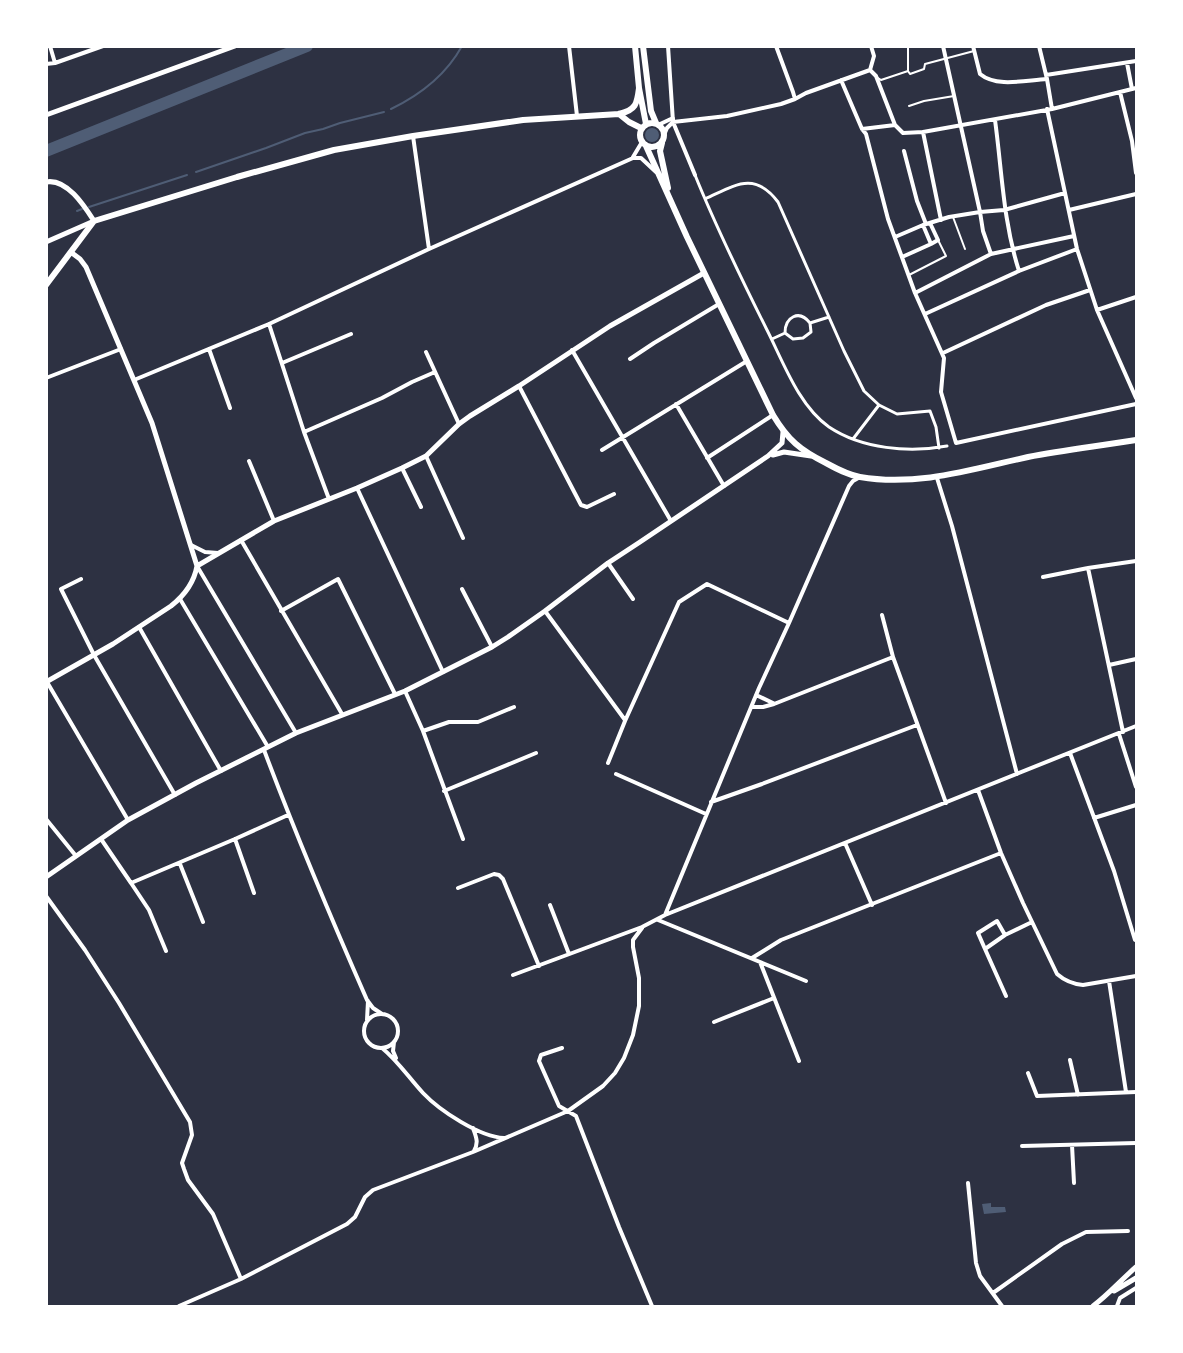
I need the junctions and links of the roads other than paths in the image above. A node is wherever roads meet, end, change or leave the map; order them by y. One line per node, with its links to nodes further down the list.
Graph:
1 (50, 46): 16 (street)
2 (104, 46): 16 (street)
3 (235, 46): 32 (street)
4 (569, 46): 33 (street)
5 (635, 46): 24 (main road)
6 (643, 46): 36 (main road)
7 (668, 46): 34 (street)
8 (776, 46): 28 (street)
9 (871, 46): 19 (street)
10 (908, 46): 20 (lane)
11 (943, 46): 14 (street)
12 (1040, 46): 22 (street)
13 (973, 49): 14 (lane); 22 (street)
14 (946, 58): 20 (lane); 27 (street)
15 (1137, 61): 17 (street)
16 (55, 63): 18 (street)
17 (1127, 63): 22 (street); 25 (street)
18 (46, 64)
19 (870, 70): 21 (street); 23 (street)
20 (908, 71): 21 (lane)
21 (876, 76): 37 (street)
22 (1046, 77): 30 (street)
23 (841, 80): 28 (street); 40 (street)
24 (639, 88): 31 (main road); 38 (main road)
25 (1134, 89): 26 (street)
26 (1120, 92): 30 (street); 49 (street)
27 (954, 96): 29 (lane); 39 (street)
28 (795, 99): 34 (street)
29 (909, 106)
30 (1049, 109): 35 (street); 53 (street)
31 (619, 114): 33 (main road); 38 (main road)
32 (46, 115)
33 (577, 117): 43 (main road)
34 (673, 120): 36 (street); 45 (street); 51 (street)
35 (994, 120): 39 (street); 57 (street)
36 (657, 124): 38 (main road); 45 (main road)
37 (895, 125): 40 (street); 41 (street)
38 (644, 126): 46 (main road)
39 (960, 126): 42 (street); 59 (street)
40 (861, 129): 65 (street)
41 (900, 130): 42 (street); 44 (street)
42 (922, 132): 61 (street)
43 (413, 136): 62 (main road); 70 (street)
44 (902, 136)
45 (663, 139): 46 (main road); 56 (main road)
46 (644, 144): 48 (street); 50 (main road)
47 (904, 151): 63 (street)
48 (633, 158): 50 (street); 70 (street)
49 (1137, 173)
50 (659, 175): 56 (main road)
51 (695, 175): 55 (street)
52 (48, 183): 62 (street)
53 (1065, 193): 57 (street); 58 (street)
54 (1137, 194): 58 (street)
55 (705, 199): 86 (street); 91 (street)
56 (671, 201): 77 (main road)
57 (1004, 210): 59 (street); 69 (street)
58 (1069, 210): 64 (street)
59 (980, 212): 60 (street); 74 (street)
60 (952, 217): 61 (street); 71 (lane)
61 (941, 220): 63 (street)
62 (94, 221): 67 (street); 73 (main road)
63 (926, 224): 65 (street); 66 (street); 68 (street)
64 (1074, 236): 69 (street); 72 (street)
65 (895, 237): 75 (street)
66 (938, 240): 68 (street); 78 (lane)
67 (46, 242)
68 (931, 244): 75 (street)
69 (1012, 248): 74 (street); 76 (street)
70 (429, 249): 88 (street)
71 (965, 249)
72 (1077, 249): 76 (street); 80 (street)
73 (72, 253): 79 (main road); 92 (street)
74 (990, 254): 81 (street)
75 (902, 257): 78 (street)
76 (1019, 271): 85 (street)
77 (704, 273): 83 (main road); 94 (street)
78 (909, 275): 81 (street)
79 (46, 285)
80 (1090, 290): 84 (street); 96 (street)
81 (915, 292): 85 (street)
82 (1137, 297): 84 (street)
83 (719, 304): 97 (street); 98 (main road)
84 (1097, 310): 104 (street)
85 (925, 314): 96 (street)
86 (829, 317): 87 (street); 107 (street)
87 (810, 323): 89 (street); 89 (street)
88 (269, 324): 93 (street); 99 (street)
89 (785, 333): 91 (street)
90 (351, 334): 99 (street)
91 (772, 339): 114 (street)
92 (121, 349): 101 (street); 102 (street)
93 (209, 349): 102 (street); 108 (street)
94 (572, 350): 103 (street); 113 (street)
95 (426, 352): 100 (street)
96 (942, 353): 106 (street)
97 (630, 359)
98 (747, 362): 105 (street); 109 (main road)
99 (282, 363): 111 (street)
100 (435, 372): 110 (street); 111 (street)
101 (46, 378)
102 (134, 380): 138 (street)
103 (519, 386): 110 (street); 131 (street)
104 (1137, 398)
105 (676, 404): 113 (street); 122 (street)
106 (1137, 404)
107 (879, 405): 114 (street); 117 (street)
108 (230, 408)
109 (773, 415): 112 (main road); 122 (street)
110 (459, 424): 119 (street)
111 (304, 432): 132 (street)
112 (783, 432): 120 (street); 121 (main road)
113 (623, 437): 118 (street); 135 (street)
114 (854, 439): 117 (street)
115 (1137, 440): 127 (main road)
116 (947, 446): 117 (street)
117 (939, 448)
118 (602, 450)
119 (426, 456): 124 (street); 136 (street)
120 (768, 456): 121 (street); 128 (street)
121 (812, 456): 125 (main road)
122 (707, 458): 128 (street)
123 (249, 461): 134 (street)
124 (402, 468): 130 (street); 133 (street)
125 (844, 472): 126 (main road); 129 (street)
126 (860, 477): 127 (main road); 129 (street)
127 (938, 478): 180 (street)
128 (724, 486): 135 (street)
129 (849, 486): 152 (street)
130 (357, 488): 132 (street); 159 (street)
131 (614, 494)
132 (329, 500): 134 (street)
133 (421, 507)
134 (274, 521): 137 (street)
135 (671, 521): 141 (street)
136 (463, 538)
137 (240, 540): 139 (street); 149 (street)
138 (191, 545): 139 (street); 142 (street)
139 (218, 553): 142 (street)
140 (1137, 561): 143 (street)
141 (608, 563): 148 (street); 150 (street)
142 (198, 566): 147 (street); 172 (street)
143 (1088, 568): 144 (street); 158 (street)
144 (1043, 577)
145 (81, 579): 155 (street)
146 (462, 590): 154 (street)
147 (180, 599): 153 (street); 174 (street)
148 (633, 599)
149 (280, 611): 162 (street); 167 (street)
150 (545, 611): 154 (street); 168 (street)
151 (882, 615): 156 (street)
152 (789, 623): 163 (street); 168 (street)
153 (139, 627): 155 (street); 178 (street)
154 (492, 647): 159 (street)
155 (94, 655): 160 (street); 184 (street)
156 (893, 657): 164 (street); 169 (street)
157 (1137, 659): 158 (street)
158 (1109, 665): 173 (street)
159 (443, 672): 161 (street)
160 (47, 682): 192 (street)
161 (405, 691): 162 (street); 171 (street)
162 (395, 694): 167 (street)
163 (756, 695): 164 (street); 166 (street)
164 (774, 704): 166 (street)
165 (514, 707): 171 (street)
166 (752, 707): 185 (street)
167 (342, 714): 172 (street)
168 (625, 721): 177 (street)
169 (917, 724): 185 (street); 186 (street)
170 (1137, 726): 173 (street)
171 (423, 731): 182 (street)
172 (296, 733): 174 (street)
173 (1121, 733): 176 (street); 181 (street)
174 (266, 748): 178 (street); 189 (street)
175 (537, 753): 182 (street)
176 (1070, 753): 180 (street); 190 (street)
177 (608, 763)
178 (221, 771): 184 (street)
179 (616, 774): 188 (street)
180 (1017, 774): 183 (street)
181 (1137, 787)
182 (444, 790): 195 (street)
183 (978, 790): 186 (street); 197 (street)
184 (175, 795): 192 (street)
185 (711, 802): 188 (street)
186 (946, 803): 196 (street)
187 (1137, 805): 190 (street)
188 (706, 814): 207 (street)
189 (288, 815): 194 (street); 228 (street)
190 (1095, 818): 212 (street)
191 (46, 819): 198 (street)
192 (128, 820): 193 (street)
193 (101, 839): 198 (street); 201 (street)
194 (235, 839): 199 (street); 203 (street)
195 (463, 839)
196 (845, 843): 205 (street); 207 (street)
197 (1001, 853): 205 (street); 210 (street)
198 (76, 856): 200 (street)
199 (180, 864): 201 (street); 209 (street)
200 (46, 877)
201 (131, 883): 217 (street)
202 (458, 888): 221 (street)
203 (254, 893)
204 (46, 896): 257 (street)
205 (872, 904): 219 (street)
206 (550, 905): 218 (street)
207 (664, 915): 208 (street)
208 (657, 919): 213 (street); 219 (street)
209 (203, 922)
210 (1032, 922): 214 (street); 225 (street)
211 (1137, 922): 212 (street)
212 (1131, 924): 215 (street)
213 (642, 927): 218 (street); 242 (street)
214 (1005, 936): 216 (street); 216 (street)
215 (1137, 940)
216 (985, 949): 226 (street)
217 (166, 951)
218 (569, 954): 221 (street)
219 (752, 958): 220 (street)
220 (760, 961): 224 (street); 227 (street)
221 (539, 966): 222 (street)
222 (513, 975)
223 (1137, 976): 225 (street)
224 (806, 981)
225 (1109, 981): 239 (street)
226 (1006, 996)
227 (774, 998): 230 (street); 236 (street)
228 (368, 1000): 229 (street); 231 (street)
229 (381, 1014): 231 (street); 232 (street)
230 (714, 1022)
231 (367, 1023): 233 (street)
232 (394, 1042): 233 (street); 237 (street)
233 (382, 1048): 237 (street)
234 (562, 1048): 242 (street)
235 (1070, 1060): 241 (street)
236 (799, 1061)
237 (398, 1064): 243 (street)
238 (1028, 1073): 241 (street)
239 (1126, 1092): 240 (street); 241 (street)
240 (1137, 1092)
241 (1078, 1095)
242 (568, 1111): 245 (street); 262 (street)
243 (473, 1128): 244 (street); 246 (street)
244 (485, 1134): 245 (street); 249 (street)
245 (506, 1138): 249 (street)
246 (477, 1141): 249 (street); 251 (street)
247 (1137, 1143): 248 (street)
248 (1072, 1145): 250 (street); 253 (street)
249 (486, 1146): 251 (street)
250 (1022, 1146)
251 (473, 1152): 257 (street)
252 (968, 1183): 259 (street)
253 (1074, 1183)
254 (1128, 1232): 259 (street)
255 (1137, 1267): 260 (street)
256 (1137, 1278): 260 (street)
257 (241, 1279): 261 (street)
258 (1137, 1288): 265 (street)
259 (993, 1293): 263 (street)
260 (1108, 1296): 264 (street)
261 (178, 1306)
262 (652, 1306)
263 (1002, 1306)
264 (1093, 1306)
265 (1117, 1306)

